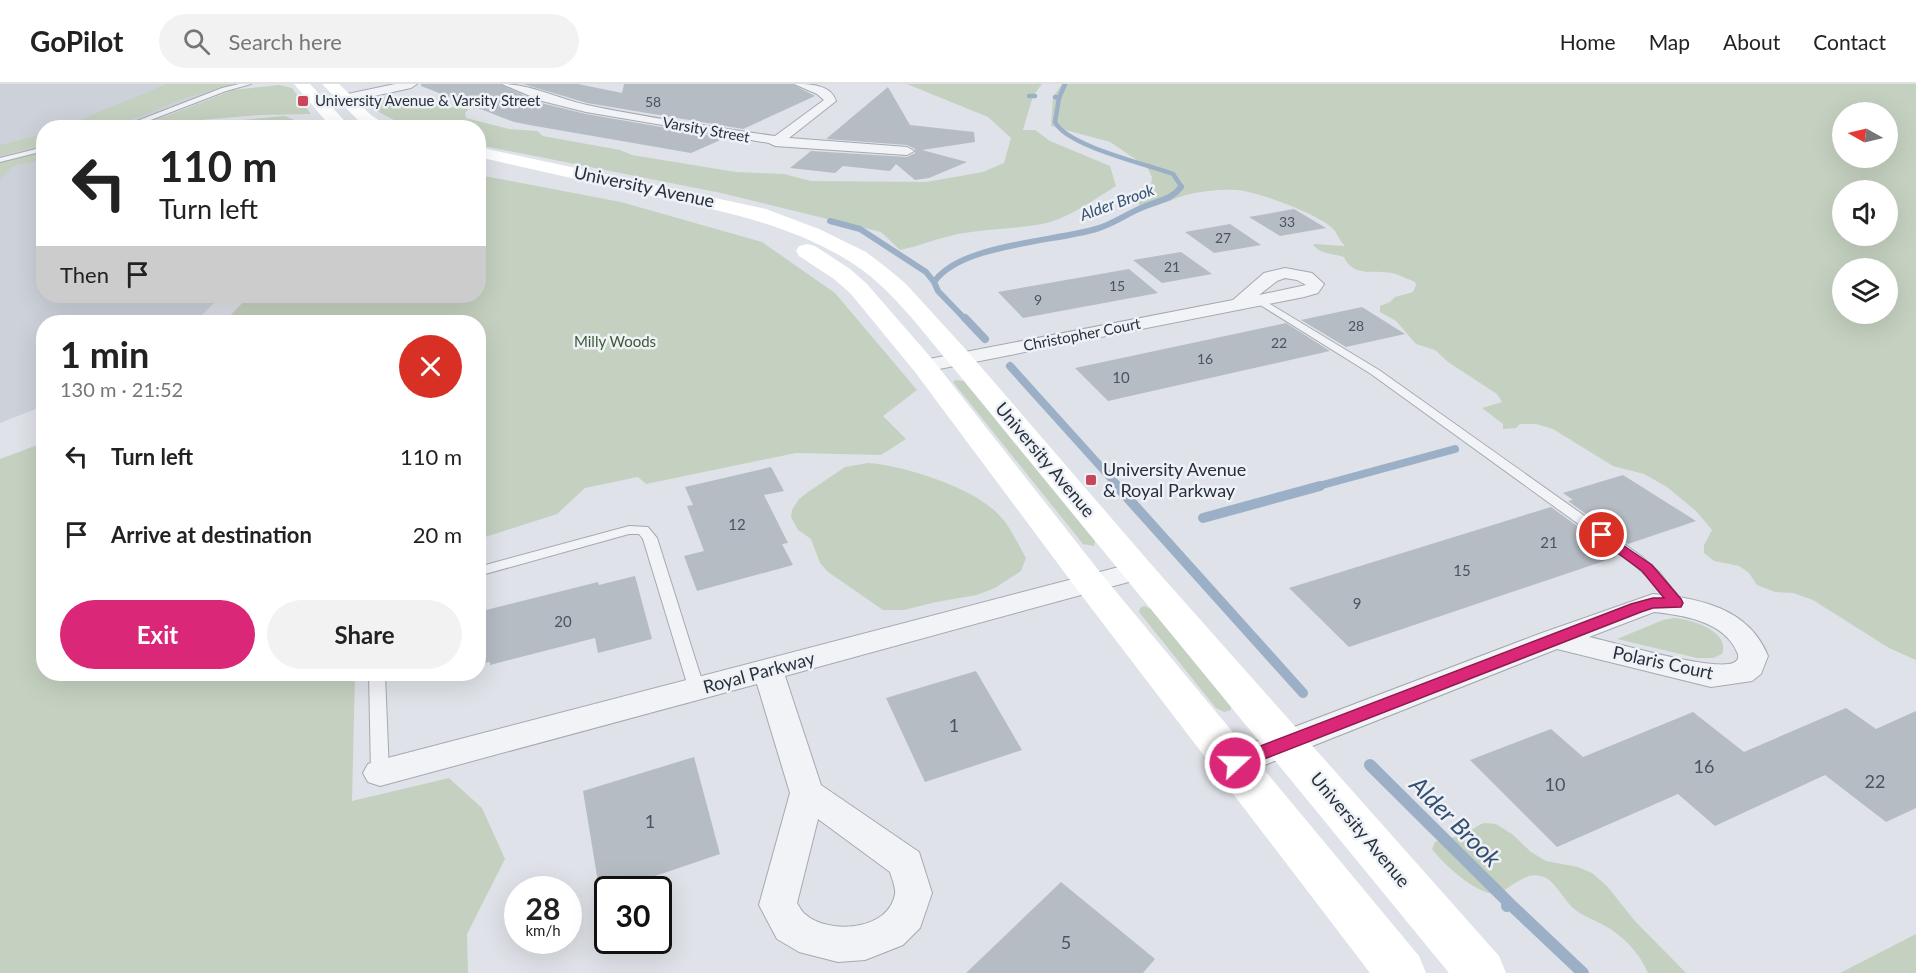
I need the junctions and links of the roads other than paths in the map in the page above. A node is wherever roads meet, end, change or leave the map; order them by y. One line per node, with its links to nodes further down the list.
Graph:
1 (248, 84): 9 (lane)
2 (302, 84): 8 (main road)
3 (330, 84): 7 (main road)
4 (411, 84): 7 (street)
5 (508, 84): 12 (street, Varsity Street)
6 (800, 84): 12 (street)
7 (344, 99): 8 (street); 11 (main road)
8 (319, 104): 10 (main road)
9 (143, 120)
10 (333, 120)
11 (369, 120)
12 (775, 142): 14 (street, Varsity Street)
13 (36, 151): 16 (lane)
14 (908, 151)
15 (486, 154): 20 (main road, University Avenue)
16 (0, 160)
17 (486, 166): 21 (main road, University Avenue)
18 (1260, 301): 19 (street, Christopher Court); 19 (street, Christopher Court); 25 (lane)
19 (1240, 304): 20 (street, Christopher Court)
20 (960, 359): 21 (street, Christopher Court); 23 (main road, University Avenue)
21 (924, 366): 24 (main road, University Avenue)
22 (486, 570): 29 (lane)
23 (1138, 571): 24 (street, Royal Parkway); 30 (main road, University Avenue)
24 (1091, 584): 27 (street, Royal Parkway); 31 (main road, University Avenue)
25 (1676, 603): 26 (street, Polaris Court); 26 (street, Polaris Court)
26 (1556, 639): 30 (street, Polaris Court)
27 (768, 672): 29 (street, Royal Parkway); 33 (street)
28 (377, 681): 32 (lane)
29 (697, 690): 32 (street, Royal Parkway)
30 (1286, 743): 31 (street, Polaris Court); 35 (main road, University Avenue)
31 (1235, 763): 34 (main road, University Avenue)
32 (380, 773)
33 (807, 793): 33 (street)
34 (1401, 973)
35 (1481, 973)

